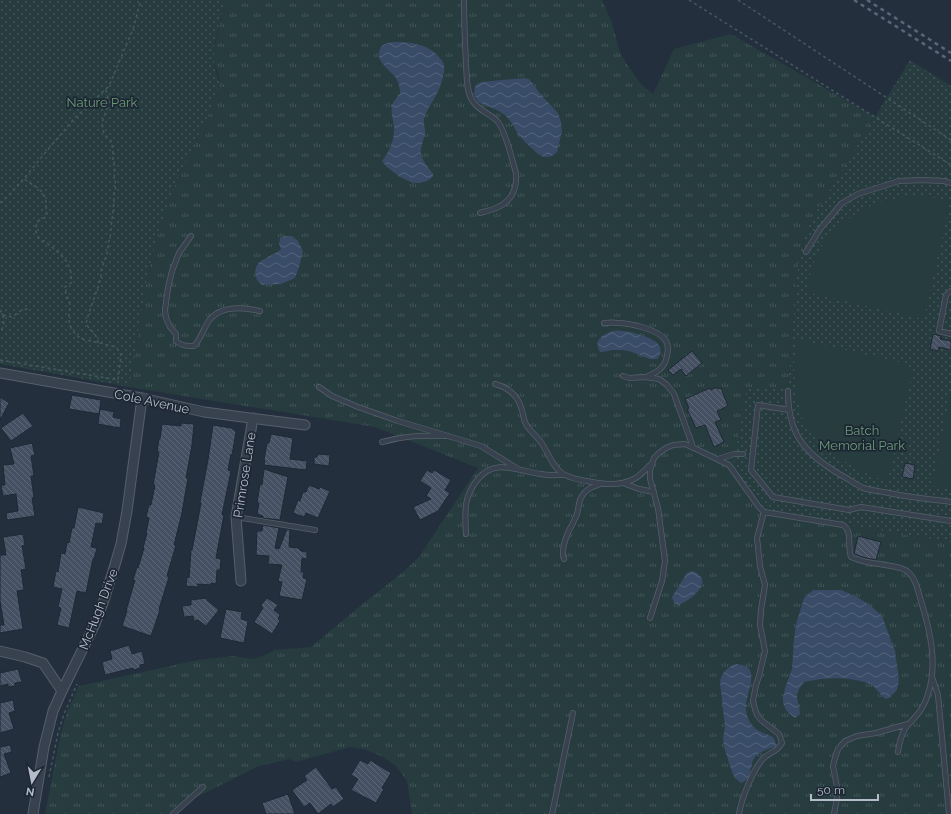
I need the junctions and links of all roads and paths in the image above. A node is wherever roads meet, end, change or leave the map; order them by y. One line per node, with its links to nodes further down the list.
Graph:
1 (141, 0): 5 (path)
2 (464, 0): 11 (lane)
3 (689, 0): 7 (path)
4 (738, 0): 6 (path)
5 (106, 90): 8 (path); 22 (path)
6 (951, 140)
7 (951, 164)
8 (24, 178): 10 (path); 22 (path)
9 (951, 183): 13 (lane)
10 (0, 203)
11 (480, 214)
12 (191, 236): 17 (lane)
13 (806, 252)
14 (951, 291): 21 (lane)
15 (28, 309): 18 (path)
16 (0, 310): 18 (path)
17 (260, 310)
18 (3, 315): 20 (path)
19 (604, 323): 26 (lane)
20 (0, 332)
21 (951, 333)
22 (98, 343): 23 (path)
23 (0, 360)
24 (0, 373): 30 (street, Cole Avenue)
25 (623, 376): 26 (lane)
26 (646, 377): 36 (lane)
27 (495, 384): 41 (lane)
28 (319, 387): 34 (lane)
29 (788, 391): 31 (lane)
30 (142, 398): 32 (street, Cole Avenue); 57 (street, McHugh Drive)
31 (789, 410): 45 (lane); 48 (lane)
32 (254, 418): 33 (street, Cole Avenue); 47 (street, Primrose Lane)
33 (305, 425)
34 (449, 436): 35 (lane); 40 (lane)
35 (382, 442)
36 (693, 448): 38 (lane); 39 (lane)
37 (743, 454): 38 (lane)
38 (718, 459): 46 (lane)
39 (652, 464): 42 (lane); 44 (lane)
40 (518, 469): 41 (lane); 50 (lane)
41 (567, 475): 43 (lane)
42 (622, 483): 43 (lane); 44 (lane)
43 (602, 484): 51 (lane)
44 (654, 492): 53 (lane)
45 (951, 502)
46 (764, 512): 55 (lane); 66 (lane)
47 (236, 517): 49 (lane); 52 (street, Primrose Lane)
48 (951, 521)
49 (315, 530)
50 (466, 534)
51 (564, 559)
52 (241, 581)
53 (650, 618)
54 (0, 651): 57 (street)
55 (932, 676): 59 (lane); 68 (lane)
56 (77, 684): 61 (path)
57 (62, 691): 63 (street, McHugh Drive)
58 (573, 713): 65 (lane)
59 (908, 724): 60 (lane); 67 (lane)
60 (898, 752)
61 (48, 783)
62 (203, 787): 64 (lane)
63 (33, 814)
64 (173, 814)
65 (552, 814)
66 (739, 814)
67 (834, 814)
68 (949, 814)

